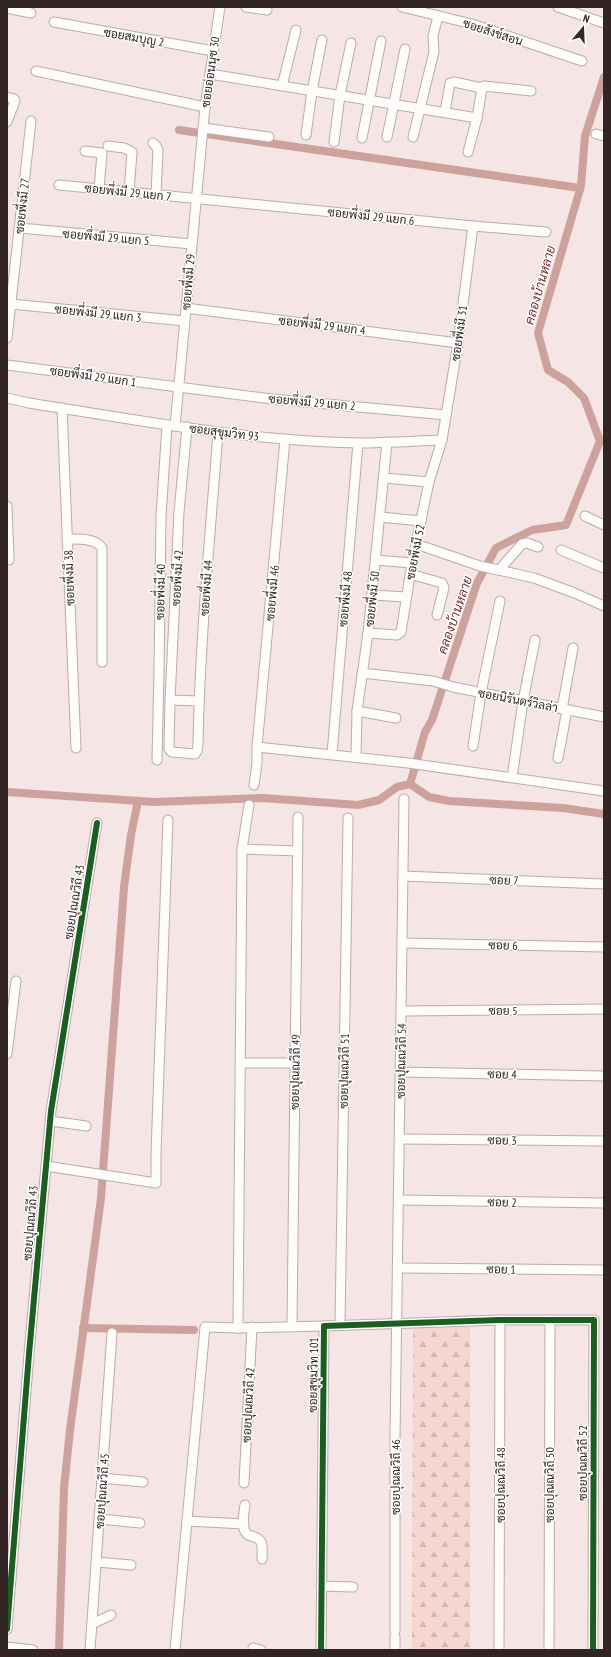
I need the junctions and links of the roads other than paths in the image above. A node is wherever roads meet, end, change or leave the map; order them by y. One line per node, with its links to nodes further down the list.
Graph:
1 (218, 7): 16 (street, ซอยอ่อนนุช 30)
2 (246, 7): 6 (street)
3 (402, 7): 8 (street, ซอยสังข์สอน)
4 (558, 7): 10 (street)
5 (7, 8): 7 (street)
6 (267, 10)
7 (31, 13)
8 (438, 16): 17 (street, ซอยสังข์สอน); 29 (street)
9 (54, 22): 16 (street, ซอยสมบุญ 2)
10 (604, 23)
11 (296, 30): 20 (street)
12 (322, 40): 22 (street)
13 (381, 41): 26 (street)
14 (351, 43): 24 (street)
15 (405, 49): 27 (street)
16 (213, 51): 19 (street, ซอยอ่อนนุช 30)
17 (582, 61)
18 (36, 71): 28 (street)
19 (210, 74): 20 (street); 28 (street, ซอยอ่อนนุช 30)
20 (282, 86): 22 (street)
21 (482, 88): 23 (street); 30 (street); 31 (street)
22 (312, 91): 24 (street); 35 (street)
23 (531, 91)
24 (340, 95): 26 (street); 40 (street)
25 (7, 97): 33 (street)
26 (369, 100): 27 (street); 39 (street)
27 (394, 104): 29 (street); 37 (street)
28 (205, 107): 34 (street, ซอยอ่อนนุช 30)
29 (420, 108): 30 (street); 38 (street)
30 (445, 112): 31 (street)
31 (476, 118): 44 (street)
32 (31, 121): 51 (street, ซอยพึ่งมี 27)
33 (7, 122)
34 (203, 132): 36 (street); 49 (street, ซอยพึ่งมี 29)
35 (306, 136)
36 (269, 137)
37 (387, 137)
38 (413, 137)
39 (362, 138)
40 (334, 142)
41 (154, 144): 48 (street)
42 (108, 146): 47 (street)
43 (85, 151): 46 (street)
44 (468, 152)
45 (59, 185): 46 (street, ซอยพึ่งมี 29 แยก 7)
46 (99, 189): 47 (street, ซอยพึ่งมี 29 แยก 7)
47 (128, 192): 48 (street, ซอยพึ่งมี 29 แยก 7)
48 (156, 195): 49 (street, ซอยพึ่งมี 29 แยก 7)
49 (196, 200): 50 (street, ซอยพึ่งมี 29 แยก 6); 53 (street, ซอยพึ่งมี 29)
50 (473, 226): 52 (street, ซอยพึ่งมี 29 แยก 6); 58 (street, ซอยพึ่งมี 31)
51 (20, 228): 53 (street, ซอยพึ่งมี 29 แยก 5); 54 (street, ซอยพึ่งมี 27)
52 (546, 232)
53 (192, 244): 55 (street, ซอยพึ่งมี 29)
54 (11, 304): 56 (street, ซอยพึ่งมี 29 แยก 3); 57 (street, ซอยพึ่งมี 27)
55 (186, 308): 56 (street, ซอยพึ่งมี 29); 58 (street, ซอยพึ่งมี 29 แยก 4)
56 (185, 321): 60 (street, ซอยพึ่งมี 29)
57 (7, 338)
58 (458, 342): 63 (street, ซอยพึ่งมี 31)
59 (7, 365): 60 (street, ซอยพึ่งมี 29 แยก 1)
60 (178, 388): 63 (street, ซอยพึ่งมี 29 แยก 2); 64 (street, ซอยพึ่งมี 29)
61 (7, 398): 62 (street, ซอยสุขุมวิท 93)
62 (62, 408): 64 (street, ซอยสุขุมวิท 93); 78 (street, ซอยพึ่งมี 38)
63 (446, 415): 68 (street, ซอยพึ่งมี 31)
64 (171, 425): 65 (street, ซอยสุขุมวิท 93); 113 (street, ซอยพึ่งมี 40)
65 (187, 427): 66 (street, ซอยสุขุมวิท 93); 99 (street, ซอยพึ่งมี 42)
66 (218, 432): 67 (street, ซอยสุขุมวิท 93); 100 (street, ซอยพึ่งมี 44)
67 (286, 439): 70 (street, ซอยสุขุมวิท 93); 108 (street, ซอยพึ่งมี 46)
68 (442, 440): 69 (street, ซอยสุขุมวิท 93); 72 (street, ซอยพึ่งมี 52)
69 (388, 442): 70 (street, ซอยสุขุมวิท 93); 71 (street, ซอยพึ่งมี 50)
70 (358, 443): 110 (street, ซอยพึ่งมี 48)
71 (384, 478): 72 (street); 75 (street, ซอยพึ่งมี 50)
72 (429, 482): 76 (street, ซอยพึ่งมี 52)
73 (7, 506): 82 (street)
74 (585, 516): 77 (street)
75 (380, 517): 76 (street); 83 (street, ซอยพึ่งมี 50)
76 (421, 521): 79 (street, ซอยพึ่งมี 52)
77 (604, 524)
78 (67, 539): 96 (street); 109 (street, ซอยพึ่งมี 38)
79 (416, 544): 84 (street, ซอยพึ่งมี 52); 86 (street)
80 (538, 547): 86 (street)
81 (561, 550): 85 (street)
82 (9, 560)
83 (376, 560): 84 (street); 88 (street, ซอยพึ่งมี 50)
84 (412, 563): 87 (street, ซอยพึ่งมี 52)
85 (604, 568)
86 (499, 570): 91 (street)
87 (410, 574): 89 (street, ซอยพึ่งมี 52); 92 (street)
88 (372, 595): 89 (street); 93 (street, ซอยพึ่งมี 50)
89 (406, 597): 93 (street, ซอยพึ่งมี 52)
90 (500, 601): 98 (street)
91 (604, 606)
92 (437, 615)
93 (368, 633): 97 (street, ซอยพึ่งมี 50)
94 (535, 640): 101 (street)
95 (573, 648): 102 (street)
96 (102, 662)
97 (362, 672): 98 (street, ซอยนิรันดร์วิลล่า); 103 (street, ซอยพึ่งมี 50)
98 (481, 693): 101 (street, ซอยนิรันดร์วิลล่า); 107 (street)
99 (170, 700): 100 (street); 106 (street, ซอยพึ่งมี 42)
100 (199, 700): 106 (street, ซอยพึ่งมี 44)
101 (523, 701): 102 (street, ซอยนิรันดร์วิลล่า); 114 (street)
102 (564, 710): 104 (street, ซอยนิรันดร์วิลล่า); 112 (street)
103 (357, 711): 105 (street); 111 (street, ซอยพึ่งมี 50)
104 (604, 717)
105 (396, 718)
106 (198, 744)
107 (473, 746)
108 (257, 747): 110 (street); 115 (street, ซอยพึ่งมี 46)
109 (76, 748)
110 (332, 754): 111 (street)
111 (356, 757): 116 (street)
112 (558, 758)
113 (156, 760)
114 (513, 771)
115 (254, 785)
116 (604, 791)
117 (404, 799): 125 (street, ซอยปุณณวิถี 54)
118 (249, 805): 123 (street)
119 (298, 817): 124 (street, ซอยปุณณวิถี 49)
120 (348, 818): 149 (street, ซอยปุณณวิถี 51)
121 (168, 820): 141 (street)
122 (97, 823): 137 (street, ซอยปุณณวิถี 43)
123 (242, 849): 124 (street); 133 (street)
124 (298, 851): 134 (street, ซอยปุณณวิถี 49)
125 (403, 876): 126 (street, ซอย 7); 127 (street, ซอยปุณณวิถี 54)
126 (604, 884)
127 (402, 943): 128 (street, ซอย 6); 131 (street, ซอยปุณณวิถี 54)
128 (604, 947)
129 (16, 981): 132 (street)
130 (604, 1009): 131 (street, ซอย 5)
131 (401, 1011): 135 (street, ซอยปุณณวิถี 54)
132 (7, 1054)
133 (241, 1063): 134 (street); 152 (street)
134 (295, 1063): 150 (street, ซอยปุณณวิถี 49)
135 (401, 1072): 136 (street, ซอย 4); 139 (street, ซอยปุณณวิถี 54)
136 (604, 1076)
137 (51, 1121): 138 (street); 141 (street, ซอยปุณณวิถี 43)
138 (86, 1126)
139 (400, 1139): 140 (street, ซอย 3); 142 (street, ซอยปุณณวิถี 54)
140 (604, 1141)
141 (46, 1166): 170 (street, ซอยปุณณวิถี 43)
142 (399, 1200): 143 (street, ซอย 2); 144 (street, ซอยปุณณวิถี 54)
143 (604, 1203)
144 (398, 1268): 145 (street, ซอย 1); 148 (street, ซอยปุณณวิถี 54)
145 (604, 1270)
146 (500, 1320): 147 (street, ซอยสุขุมวิท 101); 148 (street, ซอยสุขุมวิท 101); 178 (street, ซอยปุณณวิถี 48)
147 (550, 1320): 179 (street, ซอยปุณณวิถี 50); 180 (street, ซอยปุณณวิถี 52)
148 (398, 1324): 149 (street, ซอยสุขุมวิท 101); 177 (street, ซอยปุณณวิถี 46)
149 (340, 1325): 151 (street, ซอยสุขุมวิท 101)
150 (292, 1326): 151 (street); 153 (street)
151 (324, 1326): 166 (street, ซอยสุขุมวิท 101)
152 (238, 1328): 153 (street); 160 (street)
153 (252, 1328): 157 (street, ซอยปุณณวิถี 42)
154 (112, 1332): 155 (street, ซอยปุณณวิถี 45)
155 (102, 1478): 156 (street); 159 (street, ซอยปุณณวิถี 45)
156 (143, 1482)
157 (244, 1483)
158 (245, 1505): 162 (street)
159 (100, 1519): 161 (street); 164 (street, ซอยปุณณวิถี 45)
160 (187, 1521): 162 (street); 175 (street)
161 (140, 1523)
162 (244, 1524): 163 (street)
163 (262, 1559)
164 (97, 1562): 165 (street); 169 (street, ซอยปุณณวิถี 45)
165 (131, 1565)
166 (321, 1586): 167 (street); 176 (street, ซอยสุขุมวิท 101)
167 (353, 1587)
168 (111, 1615): 169 (street)
169 (92, 1624): 174 (street, ซอยปุณณวิถี 45)
170 (7, 1629)
171 (7, 1647): 172 (street)
172 (19, 1649): 173 (street)
173 (33, 1650)
174 (90, 1650)
175 (175, 1650)
176 (320, 1650)
177 (395, 1650)
178 (499, 1650)
179 (549, 1650)
180 (594, 1650)

